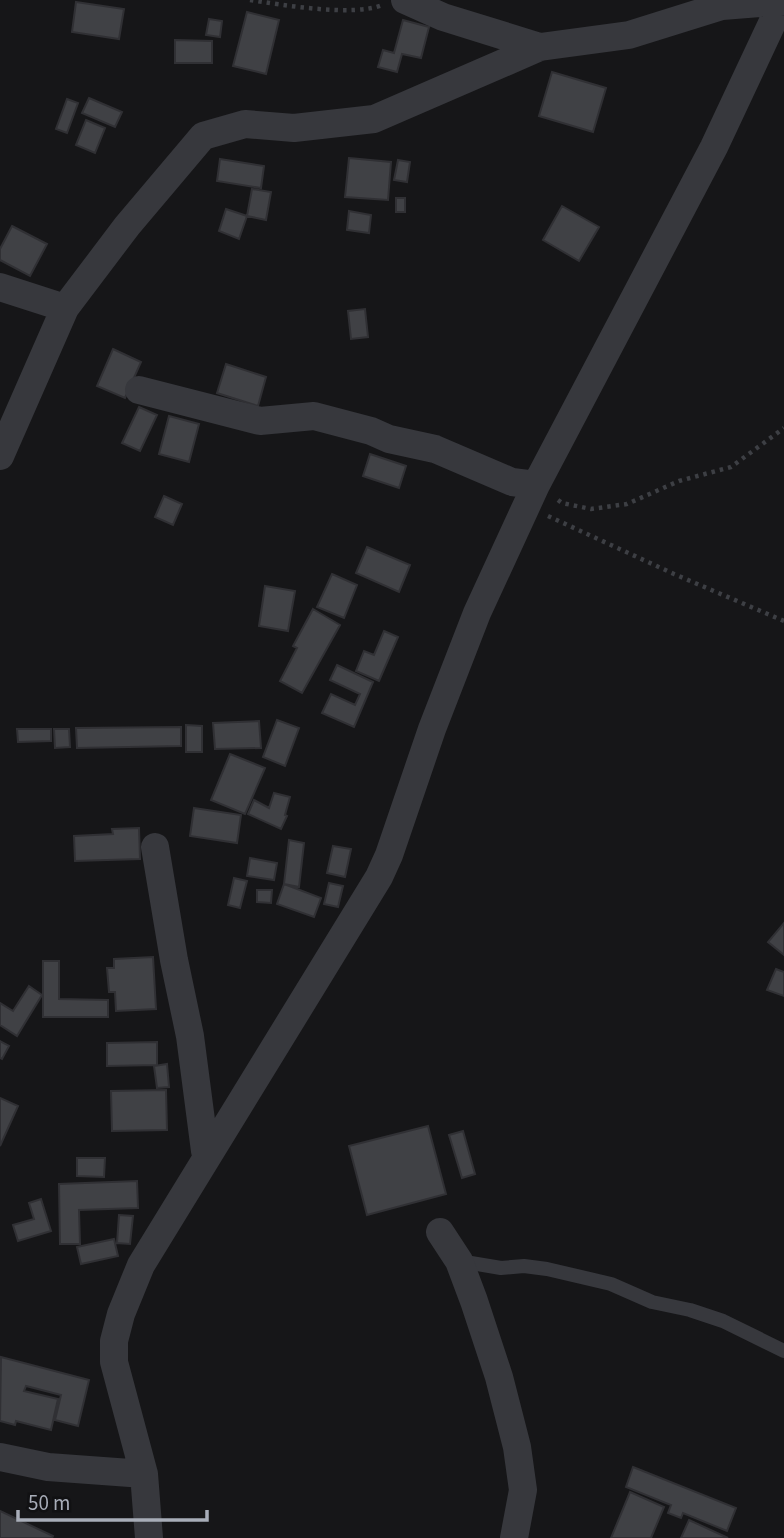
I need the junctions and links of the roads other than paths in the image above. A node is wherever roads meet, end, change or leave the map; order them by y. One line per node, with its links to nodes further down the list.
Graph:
1 (405, 0): 3 (street)
2 (783, 1): 3 (street); 8 (street)
3 (540, 47): 5 (street)
4 (0, 287): 5 (street)
5 (65, 309): 7 (street)
6 (139, 390): 8 (street)
7 (0, 456)
8 (532, 496): 10 (street)
9 (155, 847): 10 (street)
10 (209, 1154): 15 (street)
11 (440, 1232): 12 (street)
12 (459, 1261): 13 (lane); 17 (street)
13 (784, 1350)
14 (0, 1457): 15 (street)
15 (144, 1474): 16 (street)
16 (149, 1538)
17 (514, 1538)

